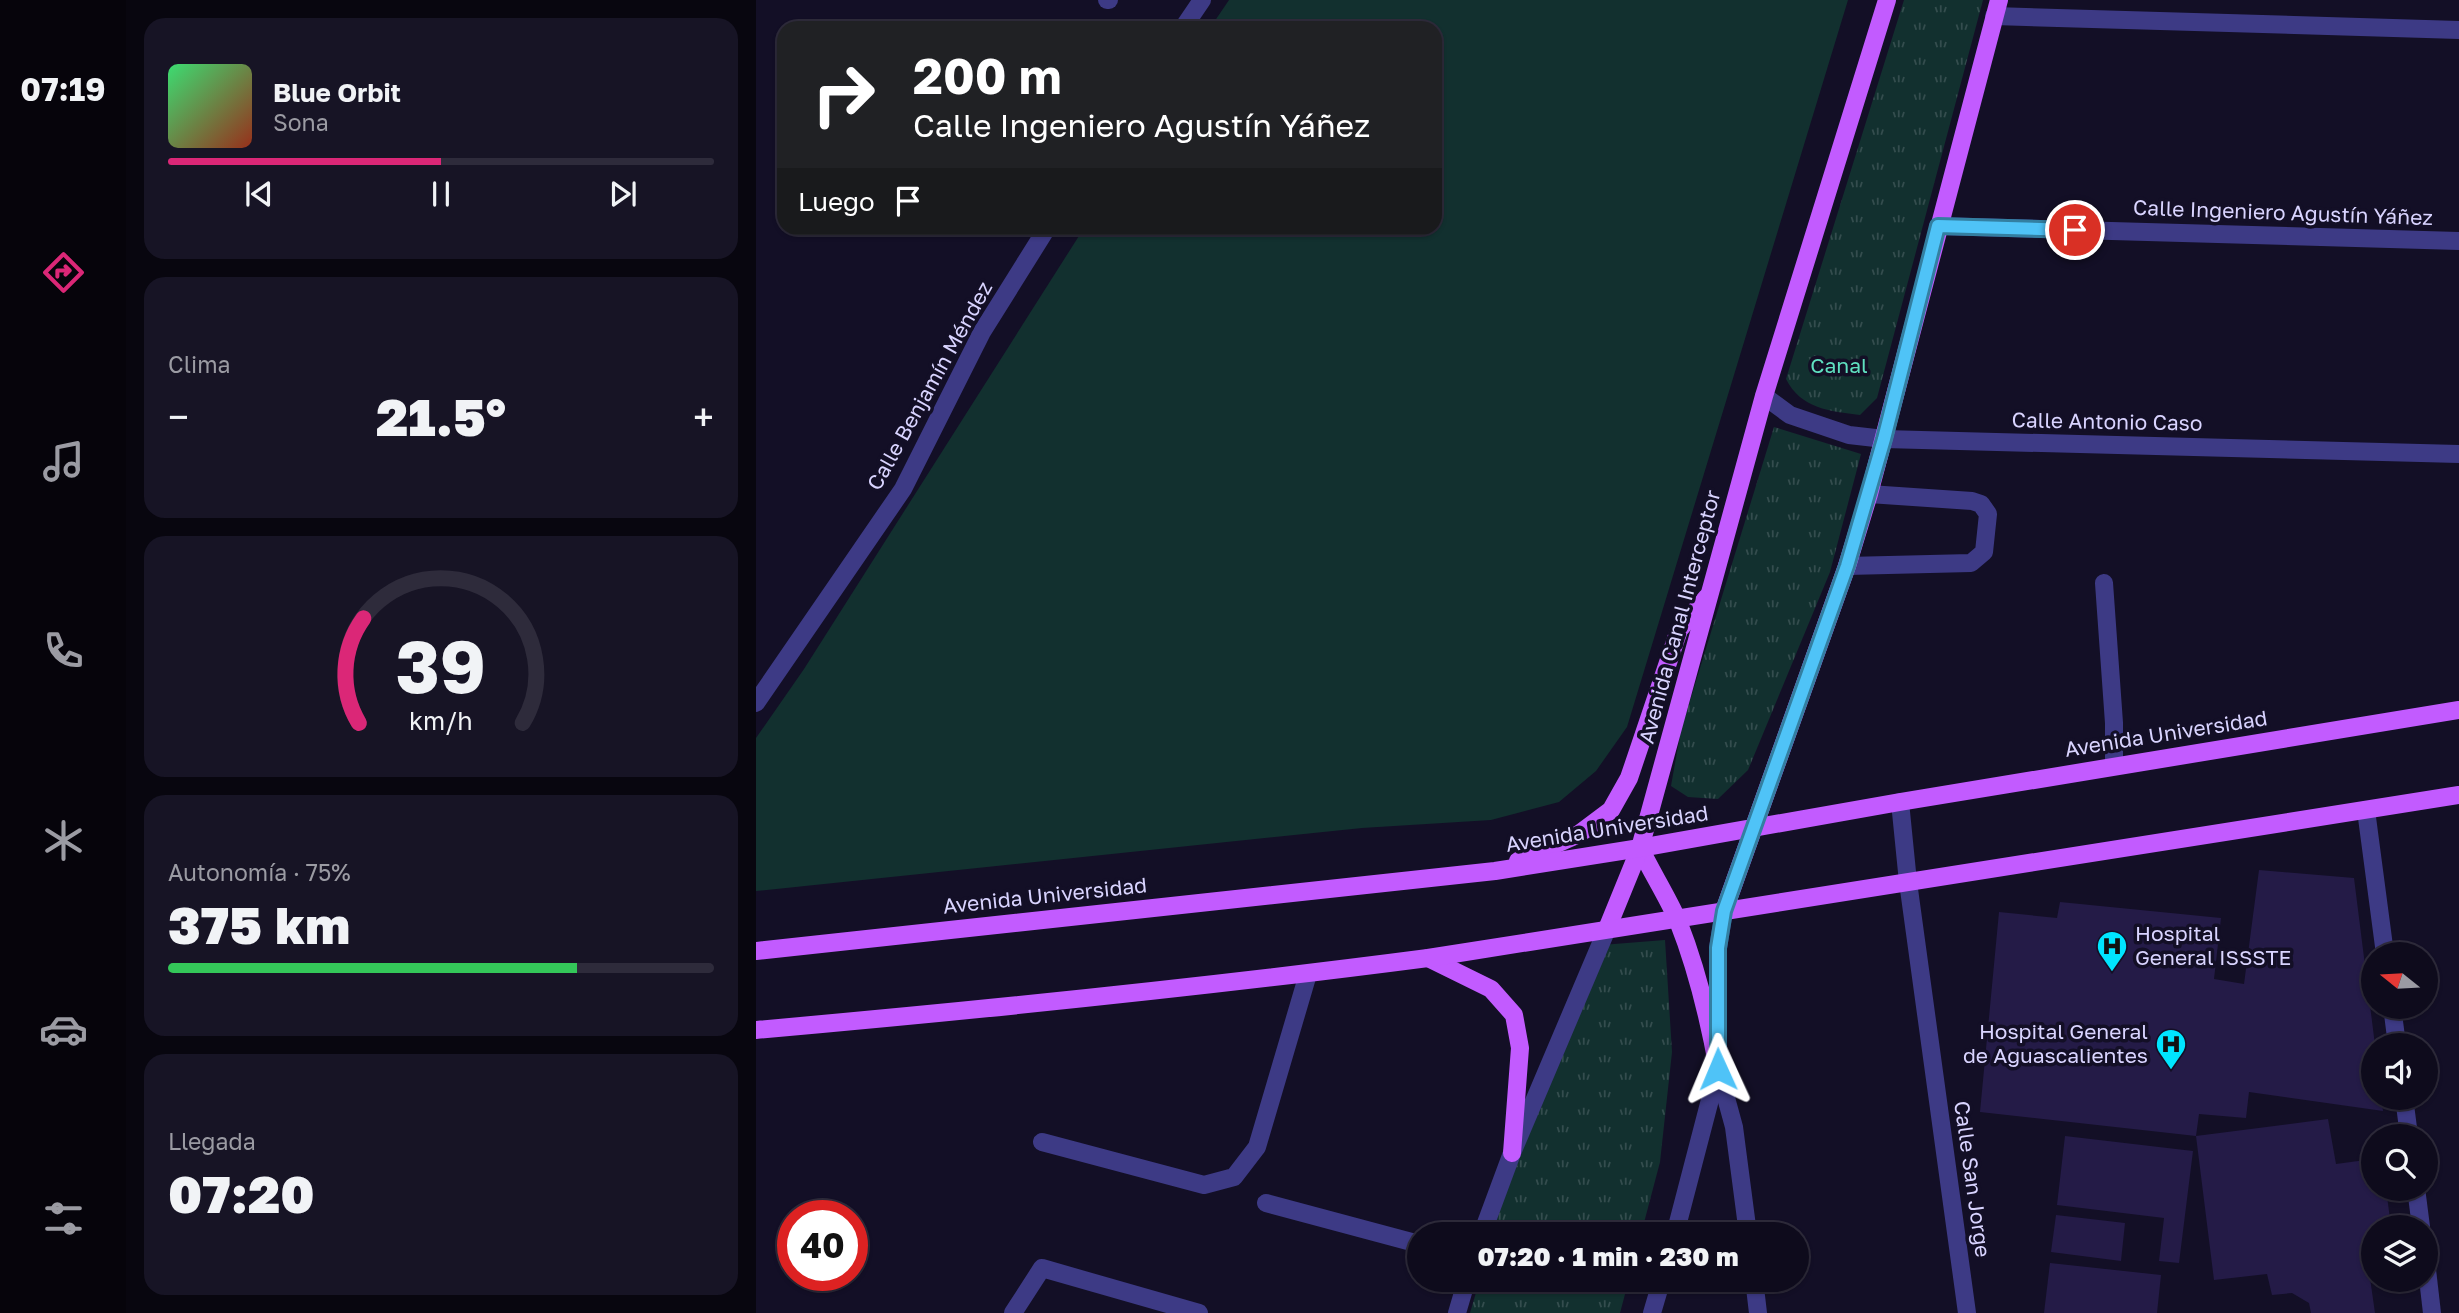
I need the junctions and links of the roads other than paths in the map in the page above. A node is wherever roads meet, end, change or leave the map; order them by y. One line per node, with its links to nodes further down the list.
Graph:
1 (1202, 0): 4 (street)
2 (1887, 0): 9 (main road, Avenida Canal Interceptor)
3 (1996, 8): 5 (street); 6 (main road)
4 (1188, 21)
5 (2459, 30)
6 (1938, 226): 8 (street, Calle Ingeniero Agustín Yáñez); 10 (main road)
7 (1042, 235): 16 (street, Calle Benjamín Méndez)
8 (2459, 241)
9 (1764, 396): 10 (street, Calle Antonio Caso); 15 (main road, Avenida Canal Interceptor)
10 (1884, 439): 11 (street, Calle Antonio Caso); 12 (main road)
11 (2459, 454)
12 (1868, 494): 13 (main road); 13 (street)
13 (1847, 566): 22 (main road)
14 (2104, 583): 18 (street)
15 (1712, 592): 23 (main road, Avenida Canal Interceptor); 24 (main road)
16 (756, 703)
17 (2459, 710): 18 (main road, Avenida Universidad)
18 (2114, 766): 20 (main road, Avenida Universidad)
19 (2459, 796): 21 (main road)
20 (1900, 802): 22 (main road, Avenida Universidad); 25 (street, Calle San Jorge)
21 (2366, 810): 25 (main road); 29 (street)
22 (1753, 828): 23 (main road, Avenida Universidad); 26 (main road)
23 (1640, 848): 24 (main road, Avenida Universidad); 27 (main road); 28 (main road, Avenida Canal Interceptor)
24 (1495, 871): 30 (main road, Avenida Universidad)
25 (1908, 882): 26 (main road); 51 (street, Calle San Jorge)
26 (1724, 911): 27 (main road); 34 (street)
27 (1676, 918): 28 (main road); 34 (main road)
28 (1607, 929): 31 (main road); 36 (street, Avenida Canal Interceptor)
29 (2383, 942)
30 (756, 951)
31 (1428, 958): 32 (main road); 36 (main road)
32 (1308, 974): 33 (main road); 35 (street)
33 (756, 1030)
34 (1718, 1069): 39 (street); 40 (street)
35 (1042, 1142)
36 (1512, 1153): 38 (street, Avenida Canal Interceptor)
37 (1266, 1203): 41 (street)
38 (1486, 1222)
39 (1678, 1222)
40 (1746, 1222)
41 (1407, 1241)
42 (1463, 1292): 48 (street)
43 (1658, 1292): 49 (street)
44 (1756, 1292): 50 (street)
45 (2430, 1292): 52 (street)
46 (1013, 1313): 47 (street)
47 (1199, 1313)
48 (1457, 1313)
49 (1652, 1313)
50 (1758, 1313)
51 (1967, 1313)
52 (2432, 1313)

